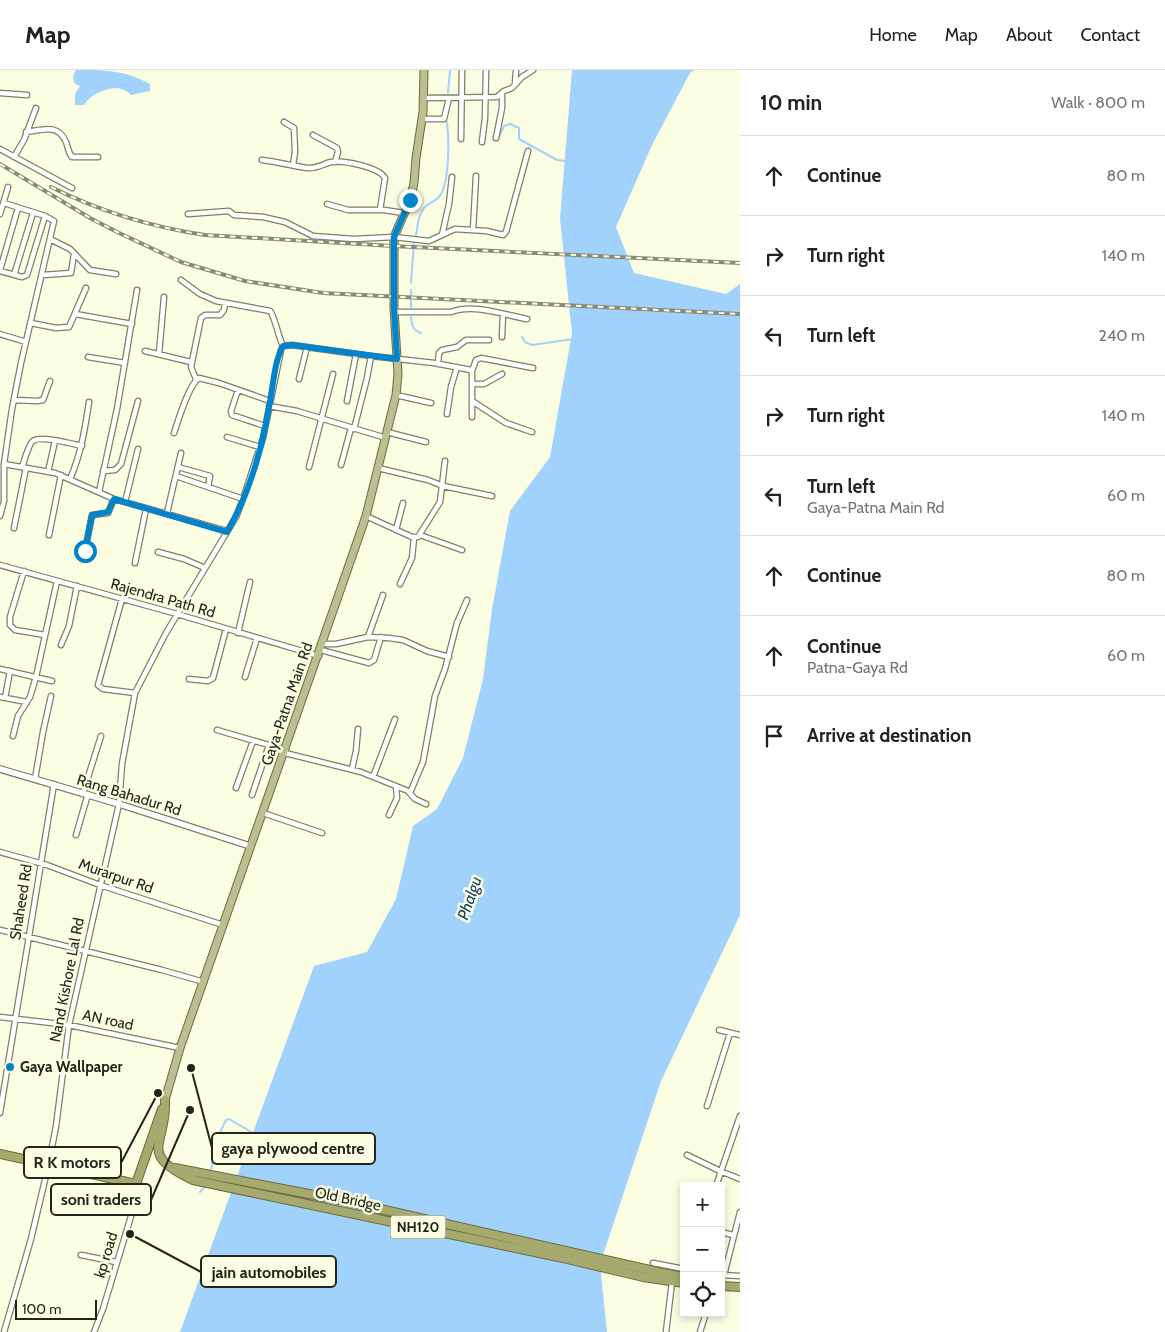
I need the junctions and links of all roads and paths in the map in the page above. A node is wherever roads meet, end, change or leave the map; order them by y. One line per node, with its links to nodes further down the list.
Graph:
1 (424, 70): 10 (main road)
2 (462, 70): 12 (street)
3 (486, 70): 13 (street)
4 (516, 70): 6 (street)
5 (533, 70): 6 (street)
6 (515, 86): 8 (street)
7 (0, 93): 9 (street)
8 (502, 93): 13 (street); 19 (street)
9 (27, 95)
10 (423, 98): 11 (street); 15 (main road)
11 (449, 98): 12 (street); 15 (street)
12 (462, 98): 13 (street); 20 (street)
13 (486, 98): 21 (street)
14 (36, 108): 17 (street)
15 (422, 119): 38 (main road)
16 (284, 122): 28 (street)
17 (26, 132): 24 (street); 25 (street)
18 (313, 135): 27 (street)
19 (496, 138)
20 (461, 139)
21 (482, 142)
22 (0, 150): 24 (street)
23 (528, 151): 42 (street)
24 (14, 157): 32 (street)
25 (98, 157)
26 (262, 160): 28 (street)
27 (336, 162): 28 (street); 36 (street)
28 (293, 165)
29 (476, 176): 42 (street)
30 (452, 177): 43 (street)
31 (8, 187): 33 (street)
32 (72, 188)
33 (4, 203): 35 (street); 39 (street)
34 (327, 204): 36 (street)
35 (18, 208): 37 (street); 47 (street)
36 (380, 210): 38 (street)
37 (33, 213): 41 (street); 49 (street)
38 (404, 213): 45 (main road)
39 (0, 214)
40 (188, 214): 45 (street)
41 (44, 216): 44 (street); 49 (street)
42 (472, 230): 43 (street)
43 (442, 235): 45 (street)
44 (50, 239): 46 (street); 50 (street)
45 (394, 240): 56 (main road, Gaya-Patna Main Rd)
46 (74, 254): 48 (street); 50 (street)
47 (0, 271): 49 (street)
48 (116, 274)
49 (14, 275)
50 (43, 275): 60 (street)
51 (181, 280): 55 (street)
52 (86, 288): 57 (street)
53 (136, 290): 61 (street)
54 (164, 297): 69 (street)
55 (225, 304): 66 (street); 74 (street)
56 (394, 310): 58 (street); 73 (main road, Gaya-Patna Main Rd)
57 (75, 314): 60 (street); 61 (street)
58 (504, 314): 59 (street); 63 (street)
59 (527, 319)
60 (31, 323): 65 (street)
61 (132, 324): 75 (street)
62 (0, 334): 65 (street)
63 (502, 337)
64 (488, 340): 76 (street)
65 (26, 342): 88 (street)
66 (283, 346): 67 (street); 94 (street, Nand Kishore Lal Rd)
67 (306, 347): 70 (street); 83 (street)
68 (145, 351): 69 (street)
69 (159, 354): 74 (street)
70 (356, 354): 71 (street); 90 (street)
71 (371, 356): 73 (street); 99 (street)
72 (88, 357): 75 (street)
73 (397, 359): 76 (street); 87 (main road, Gaya-Patna Main Rd)
74 (191, 362): 82 (street)
75 (125, 363): 119 (street)
76 (438, 364): 77 (street)
77 (458, 367): 79 (street); 95 (street)
78 (533, 368): 79 (street)
79 (472, 371): 85 (street)
80 (333, 374): 97 (street)
81 (502, 374): 85 (street)
82 (196, 379): 86 (street); 101 (street)
83 (299, 379)
84 (50, 381): 88 (street)
85 (472, 384): 91 (street)
86 (238, 390): 94 (street); 98 (street)
87 (396, 395): 93 (street); 102 (main road, Gaya-Patna Main Rd)
88 (14, 400): 110 (street)
89 (138, 401): 119 (street)
90 (346, 401)
91 (472, 401): 96 (street); 100 (street)
92 (89, 402): 106 (street)
93 (431, 403)
94 (270, 404): 97 (street); 98 (street, Nand Kishore Lal Rd)
95 (447, 414)
96 (472, 417)
97 (322, 419): 99 (street); 116 (street)
98 (265, 426): 107 (street, Nand Kishore Lal Rd)
99 (352, 429): 102 (street); 114 (street)
100 (532, 432)
101 (174, 434)
102 (386, 435): 105 (street); 118 (main road, Gaya-Patna Main Rd)
103 (227, 437): 107 (street)
104 (55, 441): 106 (street); 117 (street); 120 (street)
105 (426, 442)
106 (82, 446): 123 (street)
107 (260, 448): 129 (street, Nand Kishore Lal Rd)
108 (0, 449): 110 (street)
109 (138, 449): 130 (street)
110 (7, 450): 113 (street)
111 (181, 453): 115 (street)
112 (445, 461): 124 (street)
113 (4, 464): 117 (street); 134 (street)
114 (341, 465)
115 (178, 467): 122 (street); 125 (street)
116 (308, 467)
117 (24, 468): 120 (street); 136 (street)
118 (378, 468): 124 (street); 135 (main road, Gaya-Patna Main Rd)
119 (103, 471): 126 (street)
120 (48, 472): 121 (street)
121 (61, 475): 123 (street); 139 (street)
122 (176, 476): 125 (street); 133 (street)
123 (70, 479): 126 (street)
124 (443, 486): 127 (street); 140 (street)
125 (208, 487): 129 (street)
126 (99, 492): 128 (street)
127 (492, 496)
128 (114, 499): 130 (street); 143 (street)
129 (243, 499): 138 (street, Nand Kishore Lal Rd)
130 (125, 502): 132 (street)
131 (403, 503): 137 (street)
132 (146, 509): 133 (street); 145 (street)
133 (167, 513): 138 (street)
134 (0, 516)
135 (366, 516): 137 (street); 164 (main road, Gaya-Patna Main Rd)
136 (14, 528)
137 (396, 530): 141 (street)
138 (227, 532): 147 (street, Nand Kishore Lal Rd)
139 (49, 535)
140 (420, 535): 141 (street); 142 (street)
141 (414, 538): 151 (street)
142 (462, 550)
143 (85, 551)
144 (158, 552): 147 (street)
145 (135, 563)
146 (0, 565): 148 (street, Rajendra Path Rd)
147 (205, 568): 156 (street, Nand Kishore Lal Rd)
148 (24, 571): 149 (street, Rajendra Path Rd); 159 (street)
149 (57, 581): 152 (street, Rajendra Path Rd); 159 (street)
150 (250, 582): 158 (street)
151 (400, 584)
152 (77, 586): 154 (street, Rajendra Path Rd); 163 (street)
153 (383, 595): 160 (street)
154 (122, 599): 156 (street, Rajendra Path Rd); 172 (street)
155 (467, 600): 165 (street)
156 (177, 614): 157 (street, Rajendra Path Rd); 172 (street, Nand Kishore Lal Rd)
157 (226, 629): 158 (street, Rajendra Path Rd); 170 (street)
158 (238, 633): 161 (street, Rajendra Path Rd)
159 (44, 635): 169 (street)
160 (368, 637): 162 (street); 164 (street)
161 (257, 638): 164 (street, Rajendra Path Rd); 168 (street)
162 (381, 638): 164 (street, Rajendra Path Rd); 165 (street)
163 (61, 645)
164 (321, 650): 183 (main road, Gaya-Patna Main Rd)
165 (448, 657): 191 (street)
166 (0, 669): 167 (street)
167 (10, 671): 169 (street); 174 (street)
168 (245, 676)
169 (36, 677): 171 (street); 175 (street)
170 (189, 679)
171 (52, 681)
172 (135, 693): 194 (street, Nand Kishore Lal Rd)
173 (51, 696): 187 (street)
174 (2, 697): 175 (street)
175 (27, 702): 179 (street)
176 (396, 719): 186 (street)
177 (358, 729): 185 (street)
178 (217, 730): 181 (street)
179 (14, 736)
180 (101, 736): 192 (street)
181 (253, 741): 182 (street); 190 (street)
182 (268, 745): 183 (street); 193 (street)
183 (285, 751): 185 (street); 196 (main road, Gaya-Patna Main Rd)
184 (0, 769): 187 (street, Rang Bahadur Rd)
185 (352, 769): 186 (street)
186 (373, 777): 189 (street)
187 (35, 779): 188 (street, Rang Bahadur Rd)
188 (54, 784): 192 (street, Rang Bahadur Rd); 202 (street, Shaheed Rd)
189 (396, 786): 191 (street); 197 (street)
190 (236, 788)
191 (410, 793): 195 (street)
192 (85, 794): 194 (street, Rang Bahadur Rd); 199 (street)
193 (252, 795)
194 (119, 804): 200 (street, Rang Bahadur Rd); 203 (street, Nand Kishore Lal Rd)
195 (426, 804)
196 (263, 813): 198 (street); 200 (main road, Gaya-Patna Main Rd)
197 (389, 816)
198 (322, 833)
199 (76, 835)
200 (250, 846): 204 (main road, Gaya-Patna Main Rd)
201 (0, 852): 202 (street, Murarpur Rd)
202 (40, 863): 203 (street, Murarpur Rd); 206 (street, Shaheed Rd)
203 (100, 885): 204 (street, Murarpur Rd); 207 (street, Nand Kishore Lal Rd)
204 (224, 925): 208 (main road, Gaya-Patna Main Rd)
205 (0, 930): 206 (street)
206 (28, 938): 207 (street); 210 (street, Shaheed Rd)
207 (85, 952): 208 (street); 211 (street, Nand Kishore Lal Rd)
208 (204, 982): 215 (main road, Gaya-Patna Main Rd)
209 (0, 1017): 210 (street, AN road)
210 (14, 1020): 211 (street, AN road); 218 (street, Shaheed Rd)
211 (69, 1025): 215 (street, AN road); 222 (street, Nand Kishore Lal Rd)
212 (719, 1030): 213 (street)
213 (730, 1033): 214 (street); 217 (street)
214 (740, 1035)
215 (180, 1048): 216 (main road, Gaya-Patna Main Rd)
216 (165, 1100): 226 (highway); 235 (highway, Old Bridge / NH120)
217 (707, 1106)
218 (0, 1113)
219 (740, 1116): 223 (street)
220 (0, 1154): 222 (highway)
221 (687, 1155): 223 (street)
222 (49, 1164): 226 (highway); 246 (street, Nand Kishore Lal Rd)
223 (720, 1171): 224 (street); 225 (street)
224 (740, 1178)
225 (717, 1182)
226 (136, 1184): 231 (street, kp road)
227 (740, 1212): 229 (street)
228 (725, 1233): 229 (street)
229 (733, 1235): 234 (street)
230 (81, 1256): 231 (street)
231 (116, 1262): 247 (street, kp road)
232 (653, 1263): 233 (street)
233 (680, 1268)
234 (723, 1272)
235 (643, 1273): 236 (highway, NH120); 240 (highway, NH120)
236 (680, 1276)
237 (740, 1276): 238 (street)
238 (725, 1277)
239 (725, 1278): 241 (highway)
240 (672, 1282): 242 (highway, NH120); 248 (street)
241 (740, 1282)
242 (680, 1283)
243 (725, 1286): 244 (highway)
244 (740, 1287)
245 (705, 1317): 249 (street)
246 (4, 1332)
247 (94, 1332)
248 (666, 1332)
249 (700, 1332)

